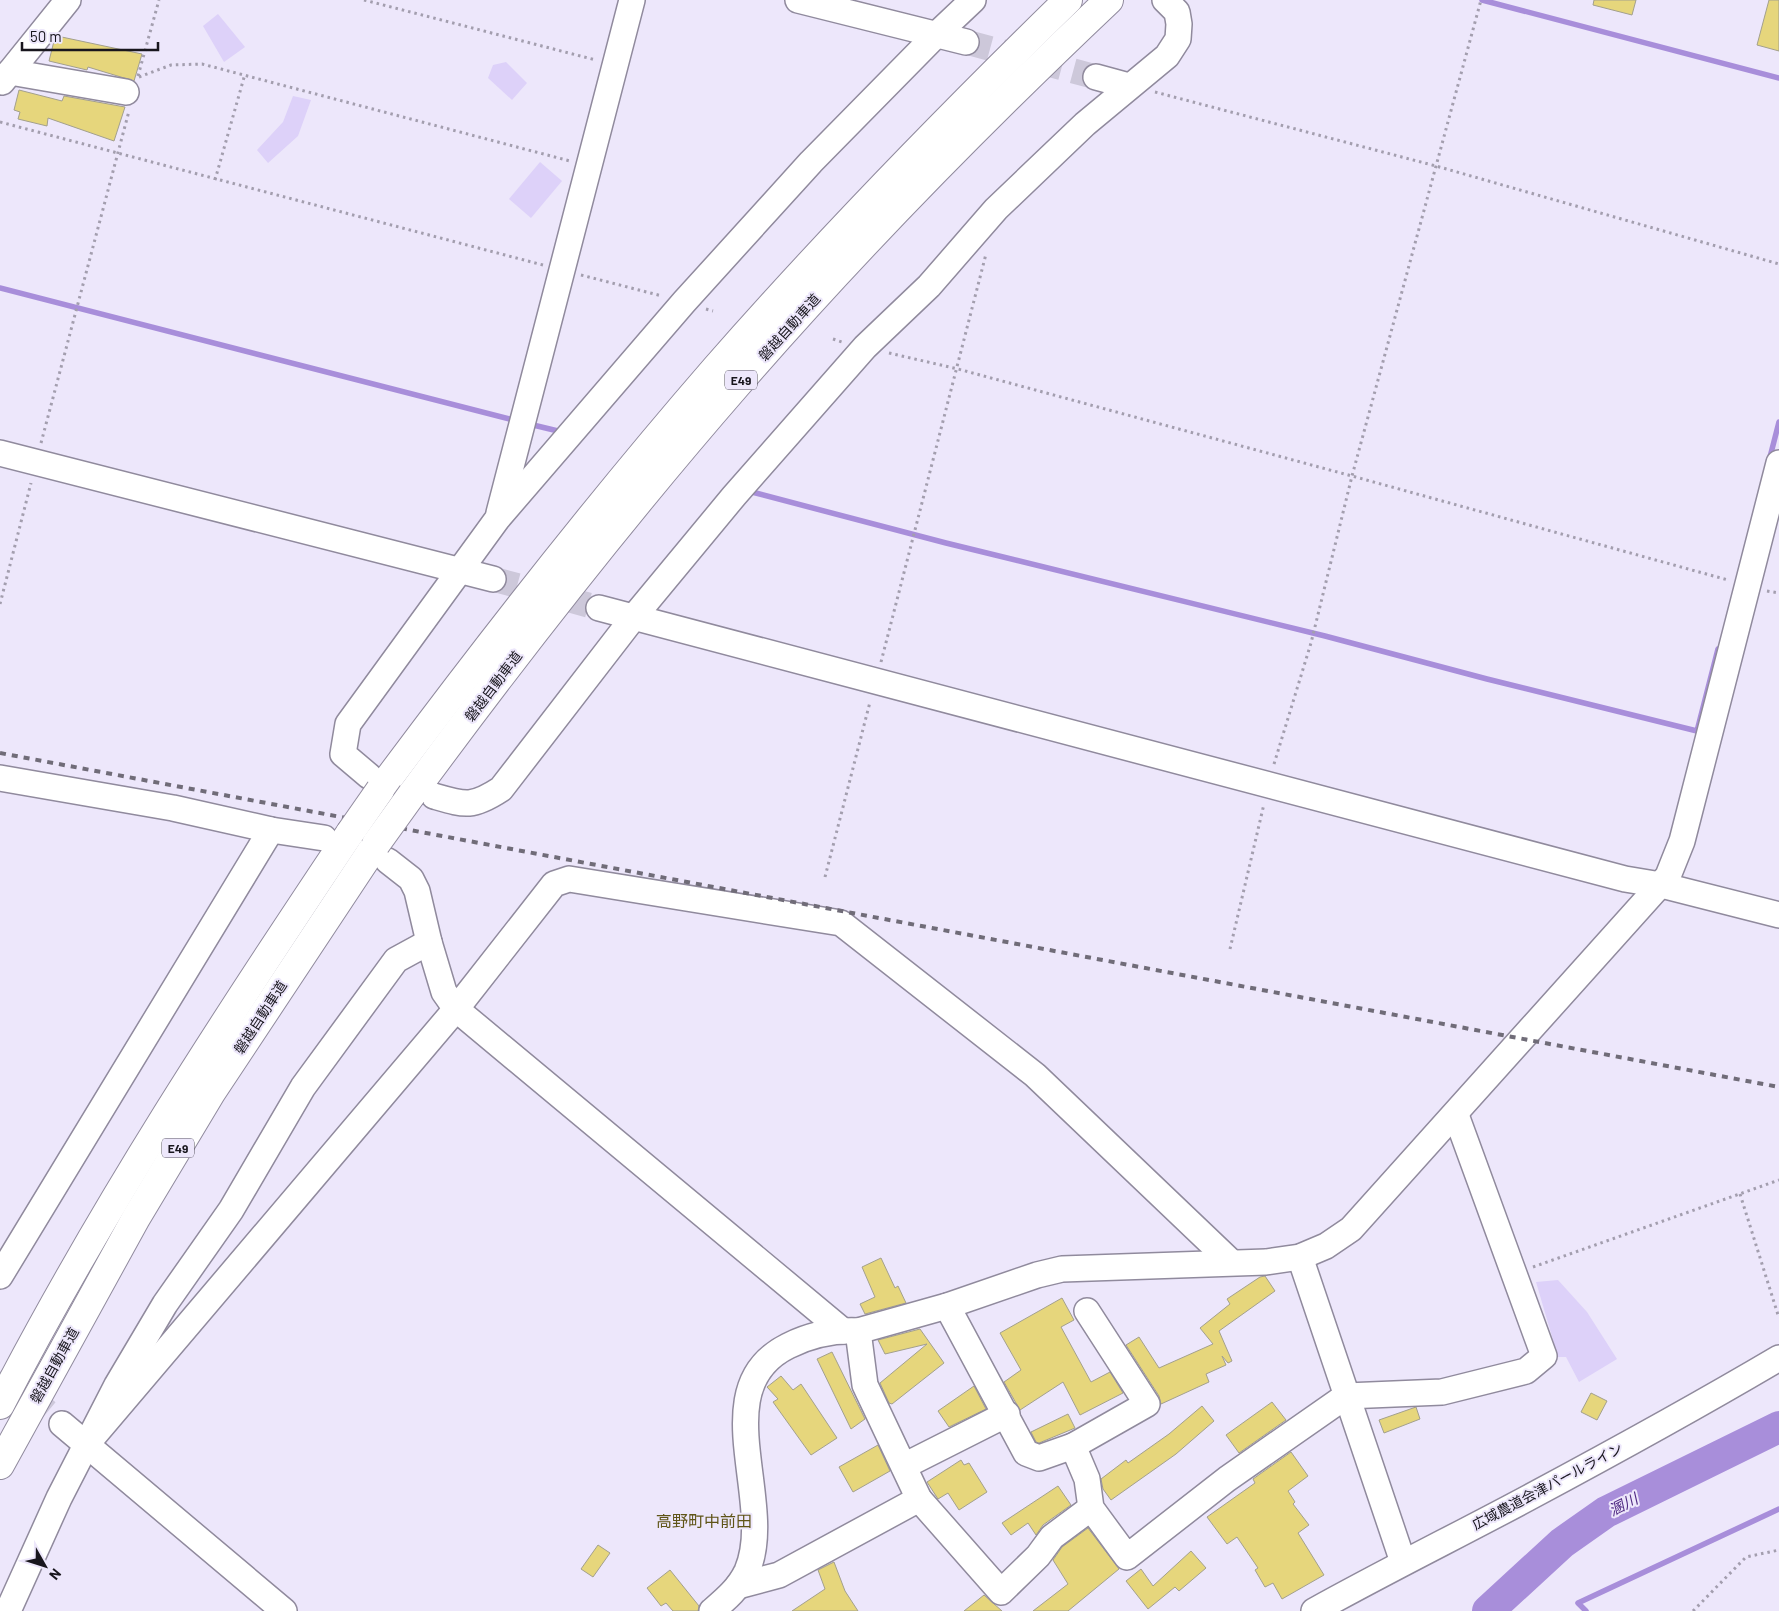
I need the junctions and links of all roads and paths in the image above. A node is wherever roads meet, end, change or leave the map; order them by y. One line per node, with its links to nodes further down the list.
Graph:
1 (364, 0): 12 (path)
2 (632, 0): 12 (street)
3 (798, 0): 10 (street)
4 (973, 0): 10 (street)
5 (1068, 0): 44 (highway, 磐越自動車道 / E49)
6 (1109, 0): 45 (highway, 磐越自動車道 / E49)
7 (1165, 0): 17 (street)
8 (1481, 0): 21 (path)
9 (62, 2): 15 (street)
10 (937, 34): 11 (street); 26 (street)
11 (966, 42)
12 (614, 65): 20 (street)
13 (245, 74): 16 (path); 20 (path); 22 (path)
14 (1096, 77): 17 (street)
15 (5, 78): 16 (street)
16 (132, 85)
17 (1129, 86): 21 (path); 28 (street)
18 (0, 122): 19 (path)
19 (117, 154): 22 (path); 31 (path)
20 (588, 166): 25 (street)
21 (1436, 166): 24 (path); 33 (path)
22 (215, 180): 25 (path)
23 (987, 247): 29 (path)
24 (1779, 264)
25 (561, 269): 26 (path); 34 (street)
26 (684, 302): 27 (path); 34 (street)
27 (713, 311)
28 (866, 348): 29 (path); 40 (street)
29 (958, 369): 33 (path); 42 (path)
30 (0, 453): 31 (street)
31 (36, 462): 35 (street); 38 (path)
32 (1779, 463): 50 (street)
33 (1352, 476): 37 (path); 41 (path)
34 (498, 518): 35 (street)
35 (461, 571): 36 (street); 44 (street)
36 (493, 579)
37 (1722, 579)
38 (0, 604)
39 (599, 608): 40 (street)
40 (633, 618): 42 (street); 45 (street)
41 (1311, 644)
42 (876, 682): 49 (path); 50 (street)
43 (0, 778): 46 (street)
44 (375, 783): 67 (highway, 磐越自動車道 / E49, bridge)
45 (423, 795): 48 (highway, 磐越自動車道 / E49, bridge)
46 (270, 830): 47 (street); 60 (street)
47 (324, 838)
48 (382, 852): 52 (street); 72 (highway, 磐越自動車道 / E49)
49 (825, 878)
50 (1661, 885): 51 (street); 54 (street)
51 (1779, 915)
52 (429, 942): 53 (street); 70 (street)
53 (456, 1009): 58 (street); 64 (street); 70 (street)
54 (1456, 1115): 57 (street); 59 (street)
55 (1779, 1180): 56 (path)
56 (1740, 1194): 59 (path); 63 (path)
57 (1300, 1257): 58 (street); 66 (street)
58 (1231, 1262): 61 (street)
59 (1513, 1274): 66 (street)
60 (0, 1276)
61 (947, 1306): 64 (street); 68 (street)
62 (1088, 1311): 71 (street)
63 (1779, 1318)
64 (851, 1331): 73 (street); 78 (street)
65 (1779, 1358): 77 (street, 広域農道会津パールライン)
66 (1346, 1396): 75 (street); 77 (street)
67 (0, 1404)
68 (1007, 1414): 71 (street); 73 (street)
69 (62, 1424): 70 (street)
70 (86, 1444): 79 (street); 80 (street)
71 (1073, 1446): 75 (street)
72 (0, 1465)
73 (904, 1466): 74 (street)
74 (919, 1500): 75 (street); 78 (street)
75 (1090, 1508)
76 (1779, 1550): 83 (path)
77 (1402, 1562): 82 (street, 広域農道会津パールライン)
78 (738, 1586): 81 (street)
79 (8, 1611)
80 (284, 1611)
81 (712, 1611)
82 (1314, 1611)
83 (1693, 1611)

